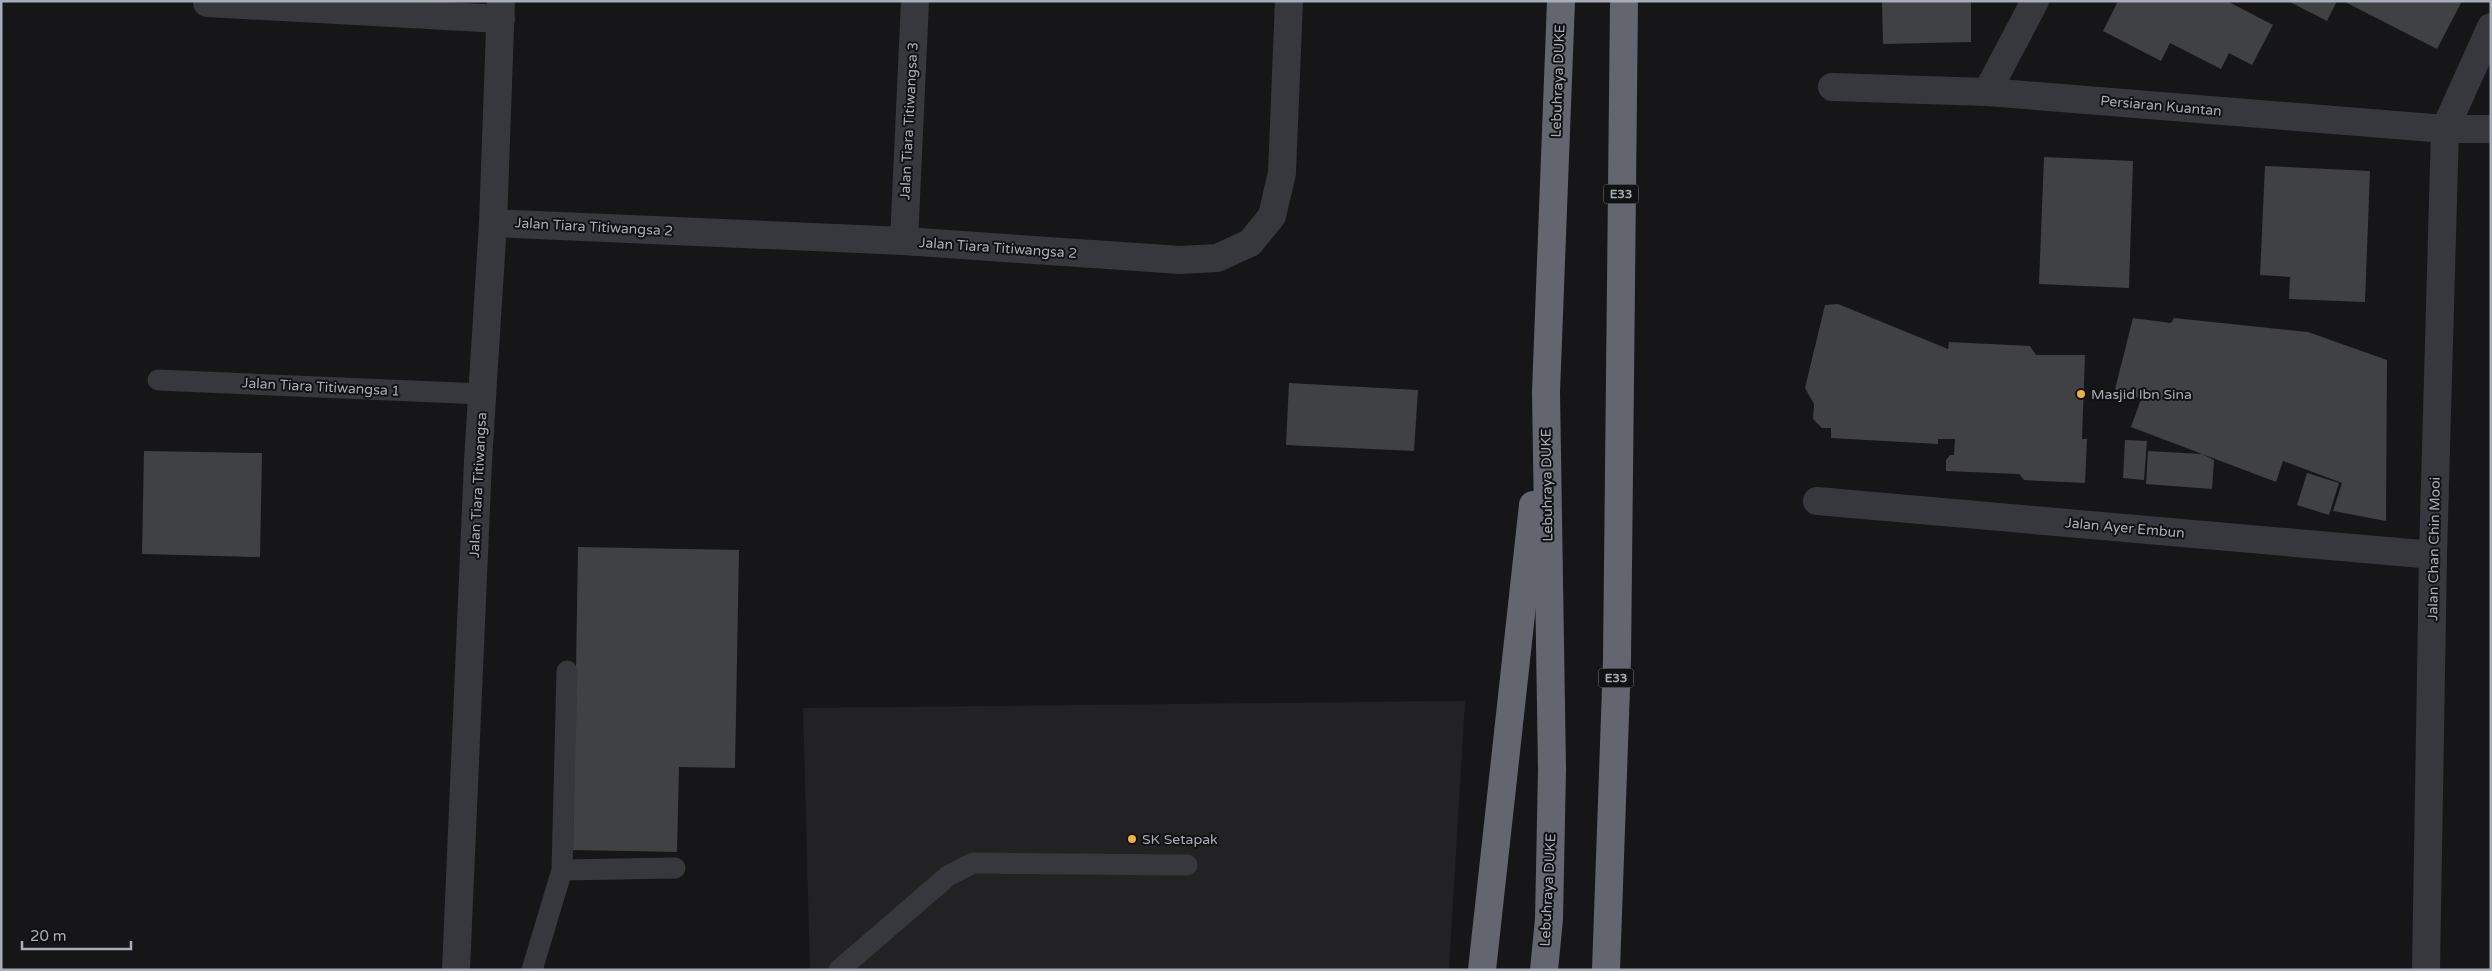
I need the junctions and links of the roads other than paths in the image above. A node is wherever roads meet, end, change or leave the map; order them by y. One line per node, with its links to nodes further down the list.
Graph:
1 (915, 1): 14 (street, Jalan Tiara Titiwangsa 3)
2 (1289, 1): 14 (street, Jalan Tiara Titiwangsa 2)
3 (1561, 1): 16 (highway, Lebuhraya DUKE)
4 (1624, 1): 29 (highway, E33)
5 (2035, 1): 10 (street)
6 (207, 3): 7 (street)
7 (501, 10): 13 (street, Jalan Tiara Titiwangsa)
8 (2491, 27): 11 (street)
9 (1832, 87): 10 (street, Persiaran Kuantan)
10 (1987, 92): 11 (street, Persiaran Kuantan)
11 (2445, 129): 12 (street, Persiaran Kuantan); 19 (street, Jalan Chan Chin Mooi)
12 (2491, 129)
13 (493, 223): 14 (street, Jalan Tiara Titiwangsa 2); 17 (street, Jalan Tiara Titiwangsa)
14 (904, 241)
15 (158, 380): 17 (lane, Jalan Tiara Titiwangsa 1)
16 (1546, 392): 27 (highway); 28 (highway, Lebuhraya DUKE)
17 (483, 394): 24 (street, Jalan Tiara Titiwangsa)
18 (1817, 501): 19 (street, Jalan Ayer Embun)
19 (2433, 555): 30 (street, Jalan Chan Chin Mooi)
20 (567, 671): 23 (lane)
21 (1187, 865): 26 (lane)
22 (675, 868): 23 (lane)
23 (562, 870): 25 (lane)
24 (456, 970)
25 (532, 970)
26 (839, 970)
27 (1482, 970)
28 (1544, 970)
29 (1606, 970)
30 (2426, 970)

